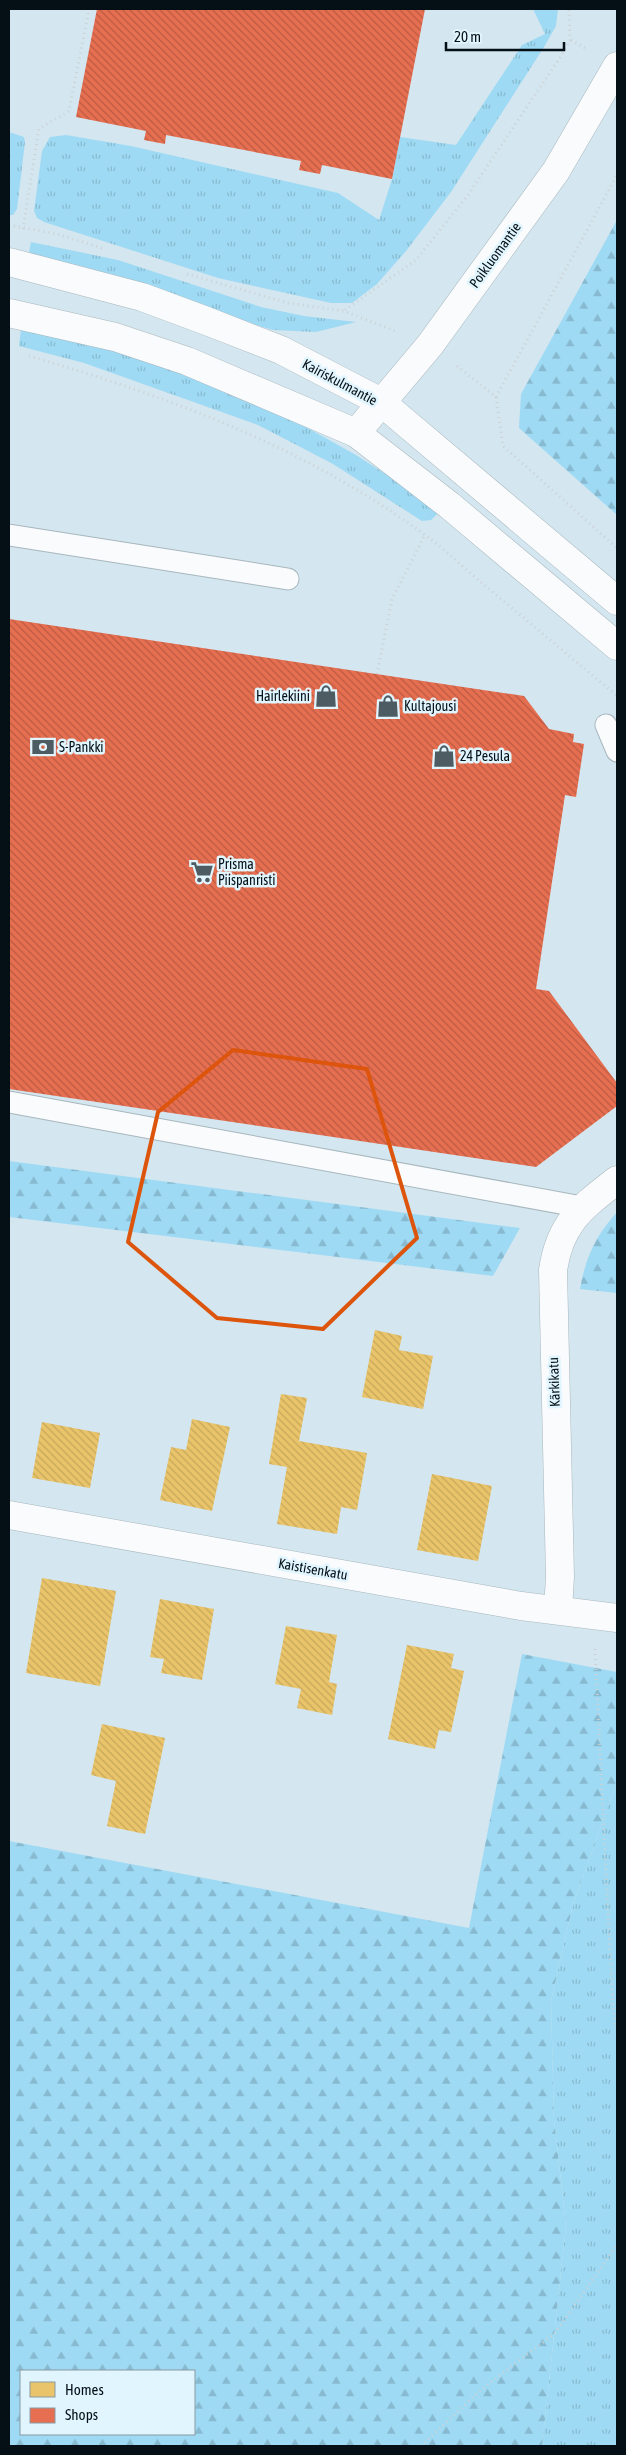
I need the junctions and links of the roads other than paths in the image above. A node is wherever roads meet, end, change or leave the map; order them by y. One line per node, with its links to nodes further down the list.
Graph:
1 (617, 66): 4 (street, Poikluomantie)
2 (9, 262): 4 (street, Kairiskulmantie)
3 (9, 313): 5 (street)
4 (381, 402): 5 (street, Poikluomantie); 8 (street, Kairiskulmantie)
5 (356, 434): 9 (street)
6 (9, 535): 7 (lane)
7 (288, 578)
8 (617, 600)
9 (617, 646)
10 (606, 725): 11 (lane)
11 (617, 751)
12 (9, 1102): 14 (lane)
13 (617, 1180): 14 (street, Kärkikatu)
14 (582, 1207): 16 (street, Kärkikatu)
15 (9, 1515): 16 (street, Kaistisenkatu)
16 (558, 1610): 17 (street, Kaistisenkatu)
17 (605, 1615)

